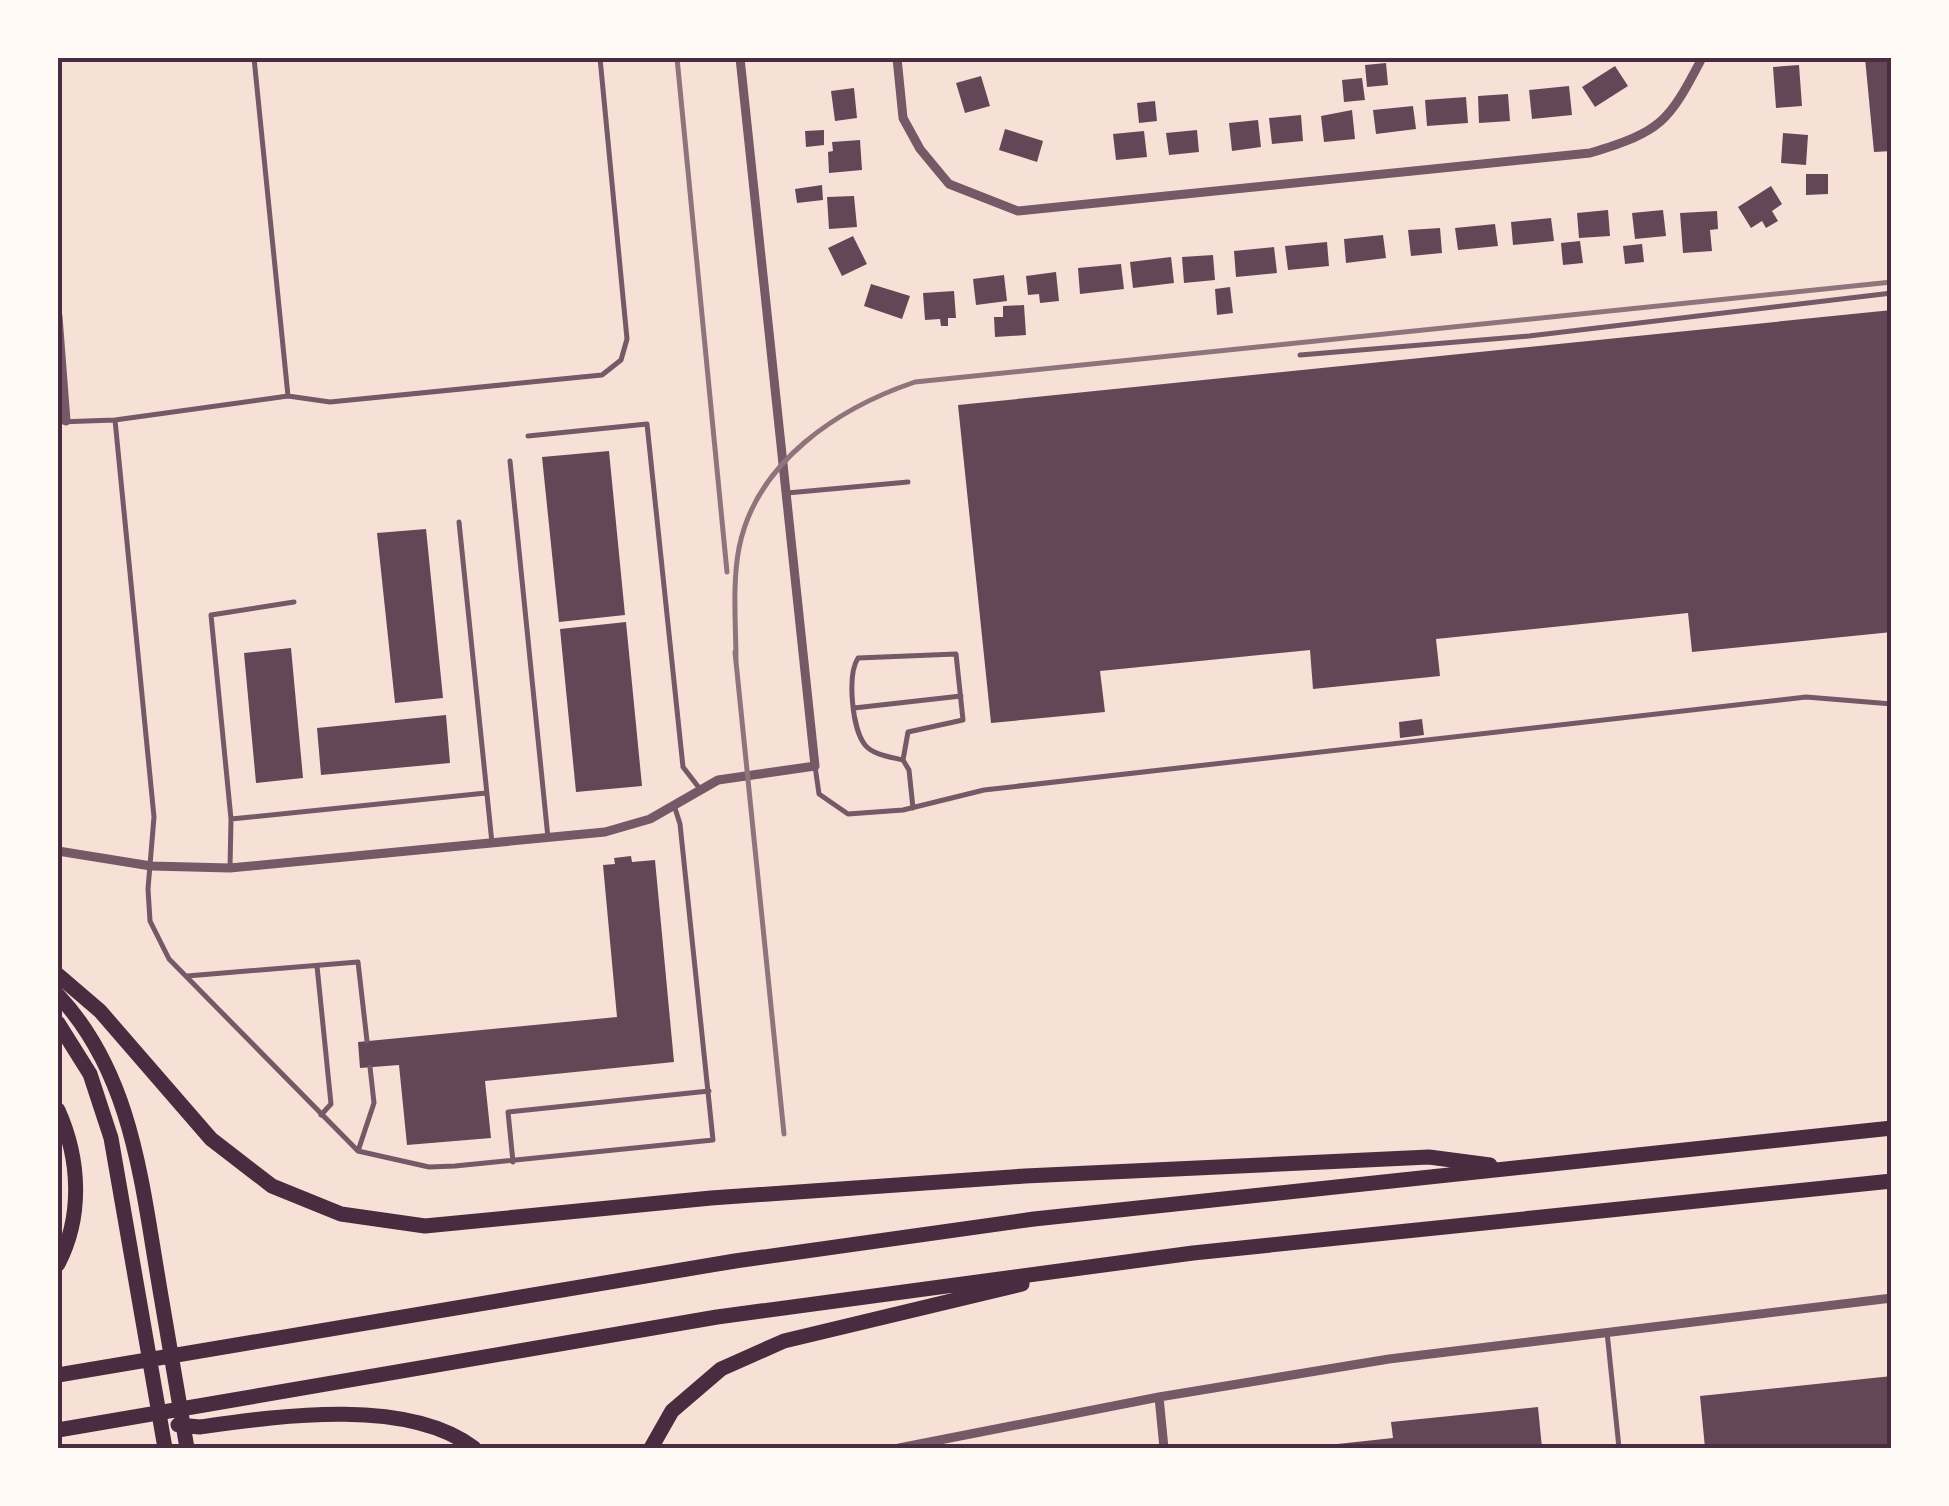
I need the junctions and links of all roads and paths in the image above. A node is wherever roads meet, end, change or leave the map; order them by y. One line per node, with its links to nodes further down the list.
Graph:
1 (254, 58): 9 (lane)
2 (600, 58): 9 (lane)
3 (740, 58): 15 (street)
4 (897, 58): 5 (street)
5 (1702, 58)
6 (1892, 293): 8 (lane)
7 (58, 316): 11 (street)
8 (1300, 355)
9 (288, 396): 10 (lane)
10 (115, 420): 11 (lane); 31 (lane)
11 (62, 422)
12 (528, 436): 23 (lane)
13 (510, 462): 28 (lane)
14 (908, 482): 15 (lane)
15 (784, 493): 22 (street)
16 (459, 522): 24 (lane)
17 (294, 602): 27 (lane)
18 (961, 696): 20 (lane); 20 (lane); 21 (lane)
19 (1892, 704): 26 (lane)
20 (854, 708): 21 (lane)
21 (903, 760): 26 (lane)
22 (815, 766): 23 (street); 26 (lane)
23 (700, 789): 25 (street)
24 (486, 793): 27 (lane); 29 (lane)
25 (674, 805): 28 (street); 40 (lane)
26 (913, 808)
27 (231, 819): 32 (lane)
28 (548, 838): 29 (street)
29 (492, 843): 32 (street)
30 (58, 851): 31 (street)
31 (150, 866): 32 (street); 35 (lane)
32 (230, 868)
33 (317, 966): 35 (lane); 38 (lane); 42 (lane)
34 (58, 976): 46 (highway)
35 (187, 976): 42 (lane)
36 (58, 995): 57 (highway)
37 (58, 1023): 56 (highway)
38 (367, 1041)
39 (370, 1068): 44 (lane)
40 (708, 1091): 45 (lane); 45 (lane)
41 (58, 1110): 48 (highway)
42 (321, 1115): 44 (lane)
43 (1892, 1128): 46 (highway)
44 (358, 1150): 45 (lane)
45 (513, 1162)
46 (1514, 1168): 52 (highway)
47 (1892, 1181): 49 (highway)
48 (58, 1264)
49 (1082, 1268): 54 (highway); 59 (highway)
50 (1892, 1298): 51 (street)
51 (1607, 1332): 53 (street); 62 (lane)
52 (58, 1376)
53 (1159, 1397): 60 (street); 61 (street)
54 (114, 1420): 55 (highway); 58 (highway)
55 (58, 1430)
56 (164, 1448)
57 (187, 1448)
58 (474, 1448)
59 (651, 1448)
60 (900, 1448)
61 (1164, 1448)
62 (1619, 1448)

